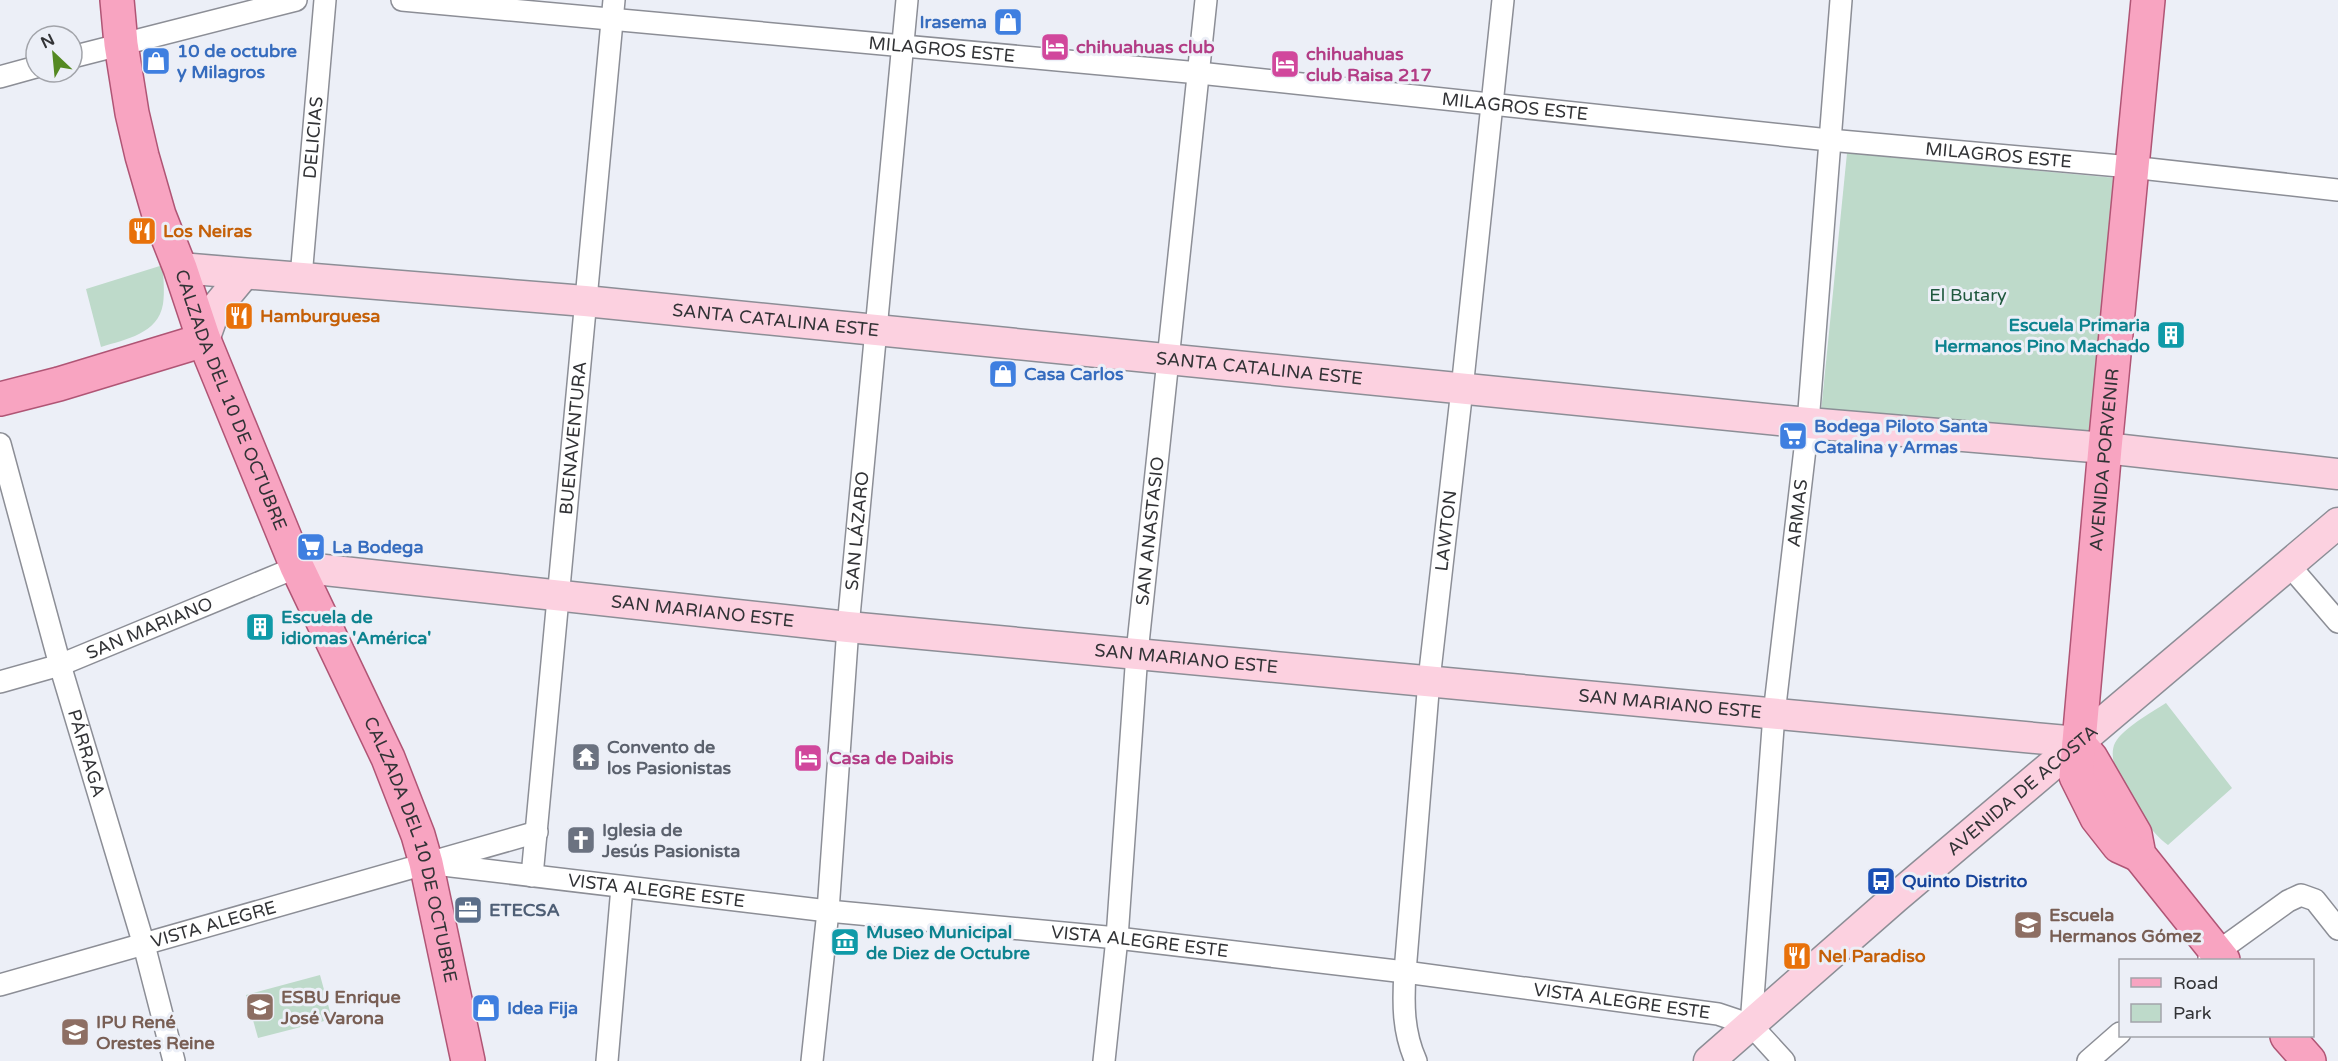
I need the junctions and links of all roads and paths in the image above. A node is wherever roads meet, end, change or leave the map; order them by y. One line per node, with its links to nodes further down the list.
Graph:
1 (117, 0): 11 (main road, CALZADA DEL 10 DE OCTUBRE)
2 (296, 0): 11 (street)
3 (324, 0): 22 (street, DELICIAS)
4 (402, 0): 10 (street, MILAGROS ESTE)
5 (907, 0): 12 (street, SAN LÁZARO)
6 (1206, 0): 15 (street, SAN ANASTASIO)
7 (1503, 0): 17 (street, LAWTON)
8 (1841, 0): 18 (street, ARMAS)
9 (2148, 0): 19 (main road, AVENIDA PORVENIR)
10 (613, 10): 12 (street, MILAGROS ESTE); 24 (street, BUENAVENTURA)
11 (121, 44): 13 (street); 23 (main road, CALZADA DEL 10 DE OCTUBRE)
12 (902, 45): 15 (street, MILAGROS ESTE); 25 (street, SAN LÁZARO)
13 (84, 54)
14 (24, 70): 16 (street)
15 (1198, 73): 17 (street, MILAGROS ESTE); 27 (street, SAN ANASTASIO)
16 (0, 77)
17 (1491, 104): 18 (street, MILAGROS ESTE); 29 (street, LAWTON)
18 (1829, 140): 19 (street, MILAGROS ESTE); 31 (street, ARMAS)
19 (2131, 167): 20 (street, MILAGROS ESTE); 33 (main road, AVENIDA PORVENIR)
20 (2338, 190)
21 (244, 274): 22 (street, SANTA CATALINA ESTE); 23 (street, SANTA CATALINA ESTE); 26 (street)
22 (301, 277): 24 (street, SANTA CATALINA ESTE)
23 (184, 281): 26 (main road, CALZADA DEL 10 DE OCTUBRE); 28 (main road)
24 (585, 301): 25 (street, SANTA CATALINA ESTE); 38 (street, BUENAVENTURA)
25 (877, 330): 27 (street, SANTA CATALINA ESTE); 40 (street, SAN LÁZARO)
26 (204, 340): 28 (main road); 37 (main road, CALZADA DEL 10 DE OCTUBRE)
27 (1169, 359): 29 (street, SANTA CATALINA ESTE); 41 (street, SAN ANASTASIO)
28 (133, 362): 30 (main road)
29 (1462, 389): 31 (street, SANTA CATALINA ESTE); 43 (street, LAWTON)
30 (0, 399)
31 (1808, 423): 33 (street, SANTA CATALINA ESTE); 45 (street, ARMAS)
32 (0, 444): 42 (street, PÁRRAGA)
33 (2105, 448): 34 (street, SANTA CATALINA ESTE); 46 (main road, AVENIDA PORVENIR)
34 (2338, 474)
35 (2338, 523): 36 (street, AVENIDA DE ACOSTA)
36 (2289, 565): 39 (street); 46 (street, AVENIDA DE ACOSTA)
37 (297, 567): 38 (street, SAN MARIANO ESTE); 42 (street, SAN MARIANO); 48 (main road, CALZADA DEL 10 DE OCTUBRE)
38 (557, 596): 40 (street, SAN MARIANO ESTE); 47 (street, BUENAVENTURA)
39 (2338, 622)
40 (848, 627): 41 (street, SAN MARIANO ESTE); 51 (street, SAN LÁZARO)
41 (1137, 653): 43 (street, SAN MARIANO ESTE); 53 (street, SAN ANASTASIO)
42 (60, 665): 44 (street, SAN MARIANO); 54 (street, PÁRRAGA)
43 (1429, 680): 45 (street, SAN MARIANO ESTE); 56 (street, LAWTON)
44 (0, 682)
45 (1774, 714): 46 (street, SAN MARIANO ESTE); 58 (street, ARMAS)
46 (2078, 742): 55 (main road, AVENIDA PORVENIR); 58 (street, AVENIDA DE ACOSTA)
47 (537, 832): 48 (street); 49 (street, BUENAVENTURA)
48 (426, 862): 49 (street, VISTA ALEGRE ESTE); 54 (street, VISTA ALEGRE); 62 (main road, CALZADA DEL 10 DE OCTUBRE)
49 (532, 876): 50 (street, VISTA ALEGRE ESTE)
50 (622, 887): 51 (street, VISTA ALEGRE ESTE); 63 (street)
51 (828, 911): 53 (street, VISTA ALEGRE ESTE); 64 (street, SAN LÁZARO)
52 (2338, 929): 55 (street)
53 (1117, 938): 56 (street, VISTA ALEGRE ESTE); 65 (street, SAN ANASTASIO)
54 (144, 945): 57 (street, VISTA ALEGRE); 61 (street, PÁRRAGA)
55 (2215, 958)
56 (1405, 972): 58 (street, VISTA ALEGRE ESTE); 66 (street, LAWTON)
57 (0, 985)
58 (1751, 1025): 67 (street, AVENIDA DE ACOSTA); 68 (street)
59 (2119, 1035): 69 (street)
60 (2289, 1037): 70 (main road)
61 (174, 1061)
62 (468, 1061)
63 (607, 1061)
64 (812, 1061)
65 (1104, 1061)
66 (1416, 1061)
67 (1709, 1061)
68 (1784, 1061)
69 (2088, 1061)
70 (2309, 1061)

